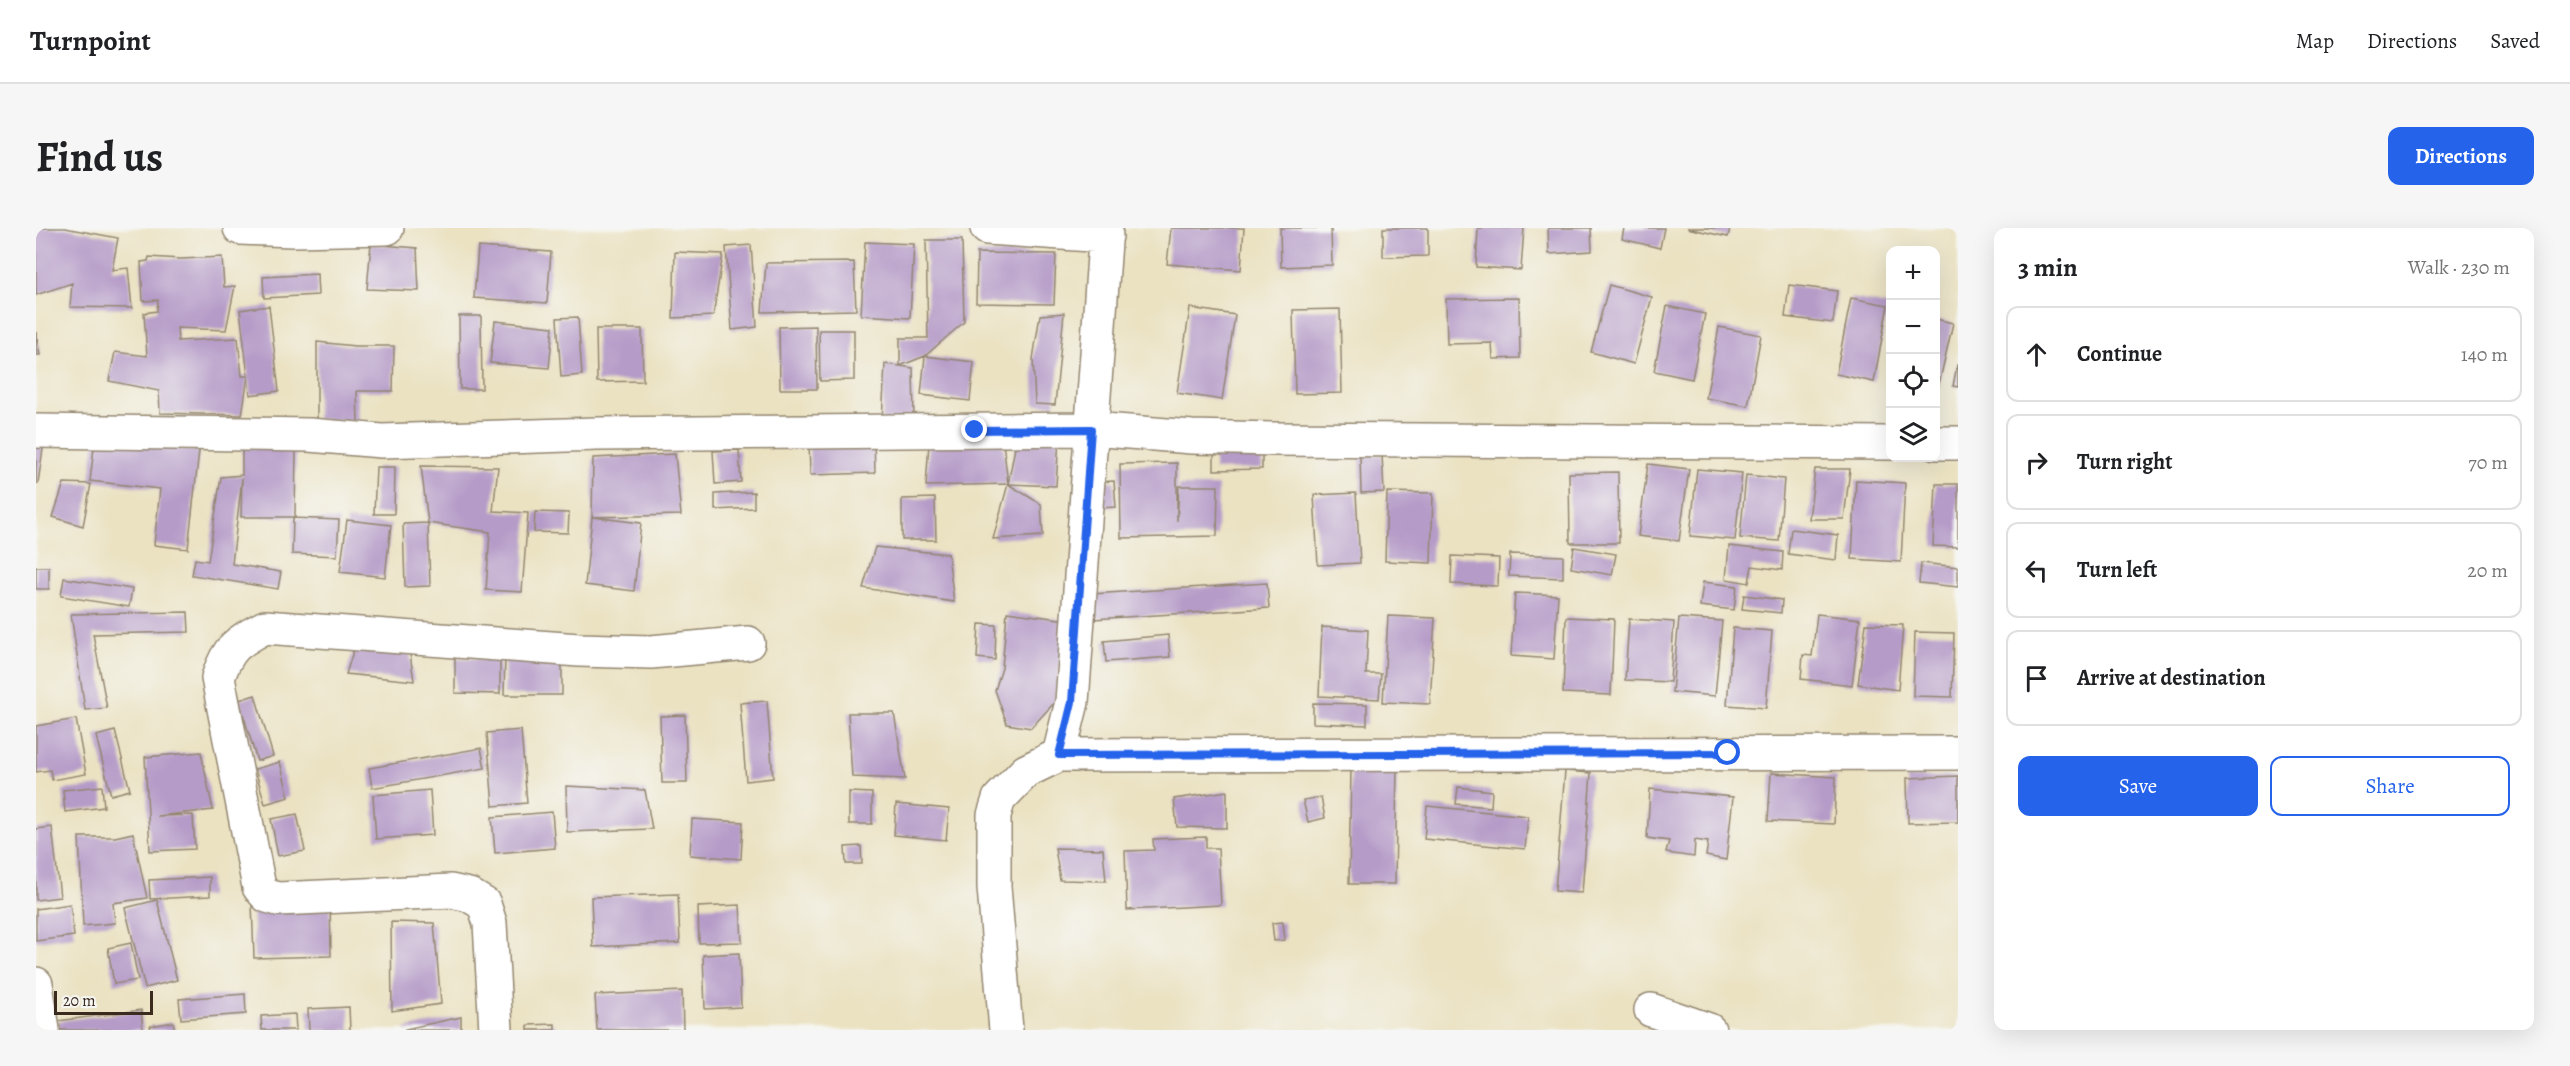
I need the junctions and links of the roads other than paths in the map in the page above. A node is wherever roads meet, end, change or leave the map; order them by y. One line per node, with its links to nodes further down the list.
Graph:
1 (240, 228): 2 (street)
2 (387, 228)
3 (987, 228): 4 (street)
4 (1106, 232): 5 (street)
5 (1091, 429): 6 (street); 7 (street); 12 (street)
6 (36, 430)
7 (1886, 443)
8 (1940, 443): 9 (street)
9 (1958, 443)
10 (748, 644): 16 (street)
11 (1958, 753): 12 (street)
12 (1059, 755): 17 (street)
13 (36, 984): 15 (street)
14 (1651, 1010): 18 (street)
15 (43, 1030)
16 (496, 1030)
17 (1006, 1030)
18 (1709, 1030)

